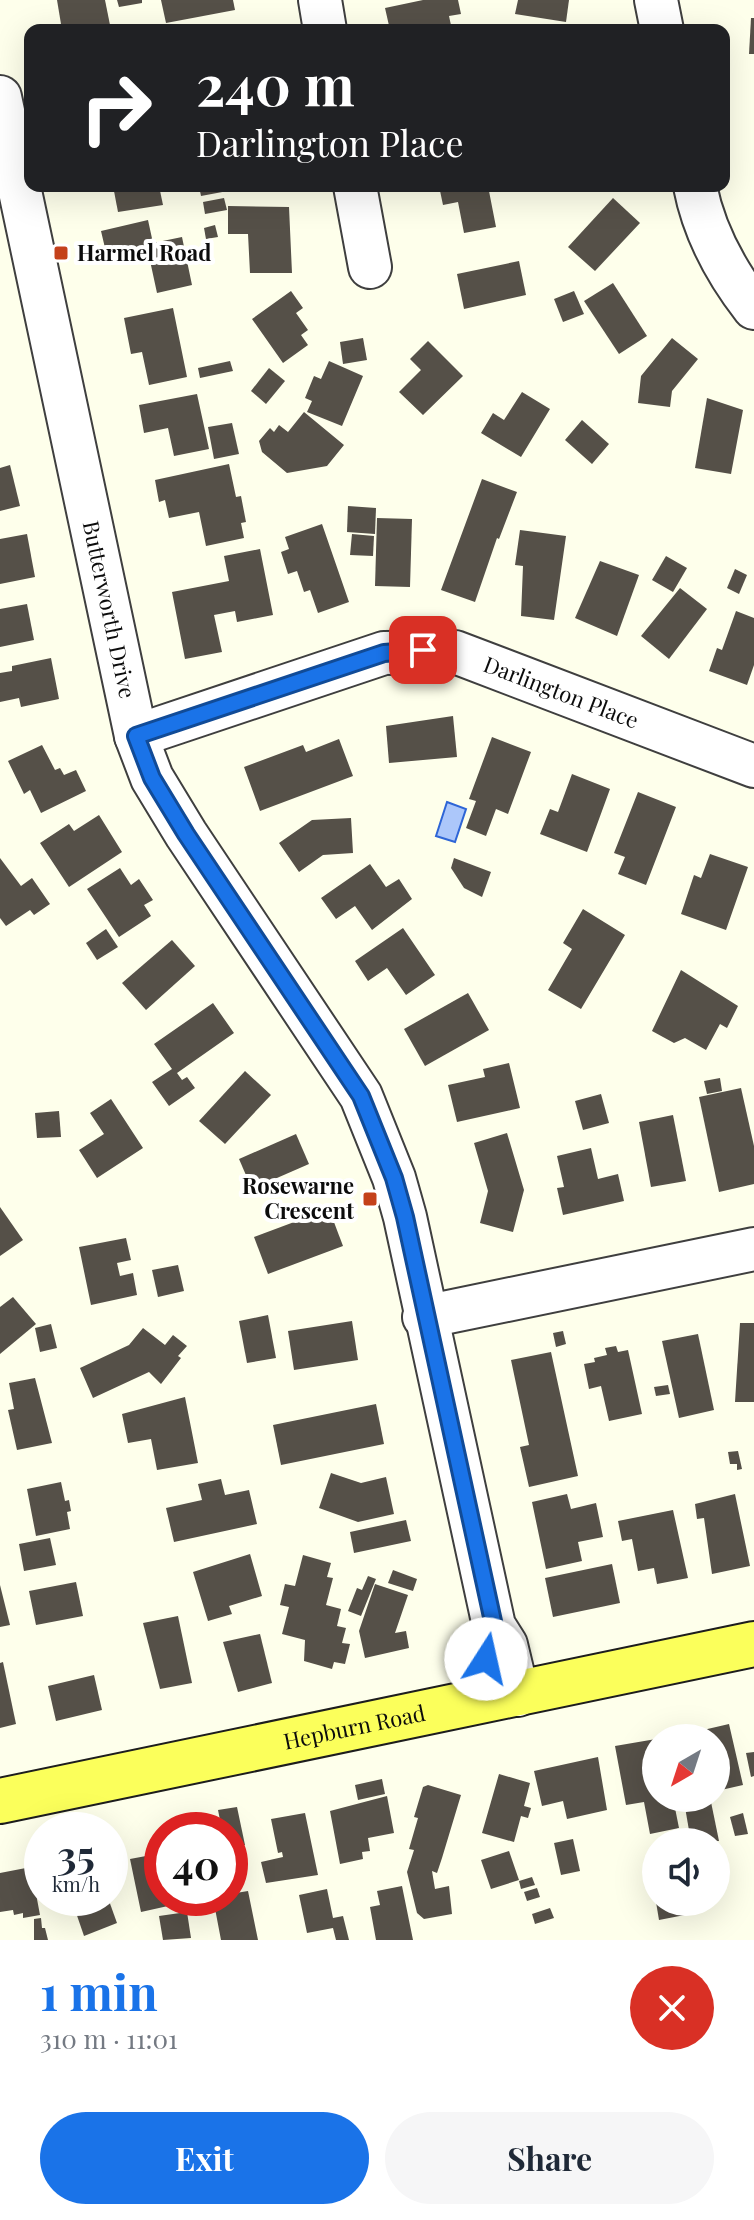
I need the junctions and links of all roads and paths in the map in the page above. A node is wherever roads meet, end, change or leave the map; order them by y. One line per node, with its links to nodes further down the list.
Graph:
1 (320, 0): 3 (street)
2 (656, 0): 4 (street)
3 (324, 24)
4 (661, 24)
5 (0, 97): 6 (street, Butterworth Drive)
6 (8, 176): 11 (street, Butterworth Drive)
7 (356, 192): 9 (street)
8 (696, 192): 10 (street)
9 (370, 267)
10 (754, 308)
11 (136, 736): 12 (street, Darlington Place); 14 (street, Butterworth Drive)
12 (754, 766)
13 (754, 1249): 14 (street)
14 (424, 1317): 16 (street, Butterworth Drive)
15 (754, 1644): 16 (main road, Hepburn Road)
16 (506, 1697): 17 (main road, Hepburn Road)
17 (0, 1801)

